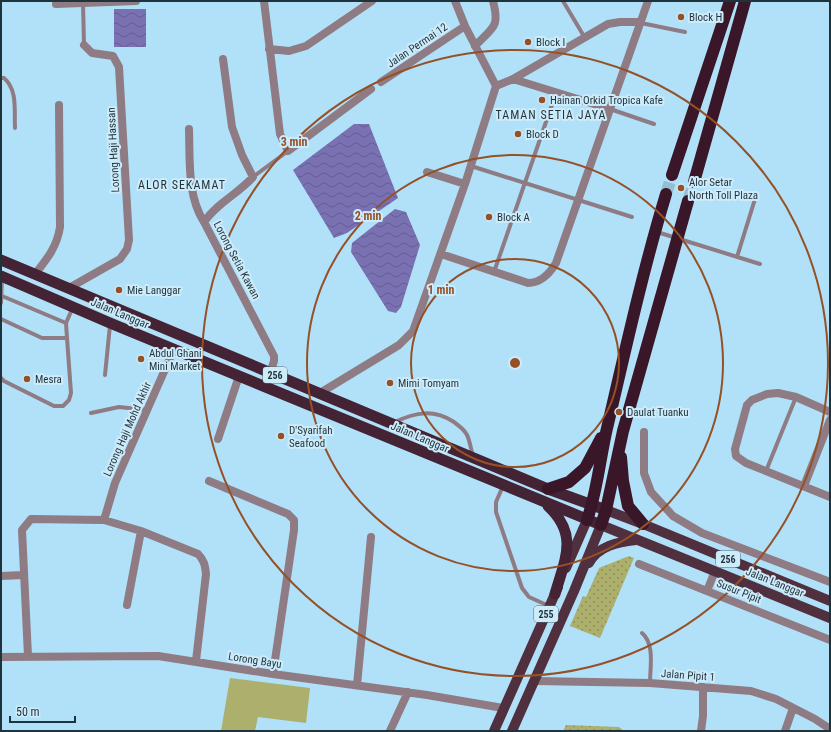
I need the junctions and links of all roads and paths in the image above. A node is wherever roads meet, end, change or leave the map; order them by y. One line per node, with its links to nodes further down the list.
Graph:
1 (136, 1): 10 (street)
2 (264, 1): 19 (street)
3 (372, 1): 19 (street)
4 (455, 1): 14 (street)
5 (493, 1): 18 (street)
6 (562, 1): 16 (lane)
7 (648, 1): 13 (street)
8 (730, 1): 35 (highway)
9 (745, 1): 37 (highway)
10 (101, 2): 11 (street)
11 (83, 3): 12 (street); 17 (lane, Lorong Haji Hassan)
12 (56, 4)
13 (640, 22): 15 (lane); 16 (street); 28 (street)
14 (465, 26): 18 (street); 23 (street, Jalan Permai 12)
15 (685, 32)
16 (585, 39): 22 (street)
17 (84, 46): 55 (street, Lorong Haji Hassan)
18 (475, 46): 24 (street)
19 (269, 49): 32 (street)
20 (223, 59): 36 (street)
21 (1, 78): 30 (lane)
22 (513, 78): 24 (street); 26 (street)
23 (381, 82)
24 (496, 86): 33 (street)
25 (371, 89): 32 (street)
26 (556, 93): 28 (street); 38 (lane)
27 (59, 105): 53 (street)
28 (610, 109): 29 (lane); 42 (street)
29 (654, 124)
30 (15, 128)
31 (189, 129): 45 (street)
32 (288, 151): 36 (lane)
33 (471, 166): 38 (lane); 39 (street)
34 (427, 172): 39 (street)
35 (672, 174)
36 (253, 177): 45 (street, Lorong Setia Kawan)
37 (694, 182)
38 (526, 183): 42 (lane); 52 (lane)
39 (465, 184): 48 (street)
40 (666, 194): 46 (highway)
41 (755, 199): 49 (lane)
42 (579, 200): 44 (lane); 52 (street)
43 (688, 201): 47 (highway)
44 (632, 218)
45 (204, 222): 64 (street, Lorong Setia Kawan)
46 (654, 231): 47 (lane); 75 (highway)
47 (677, 238): 49 (lane); 76 (highway)
48 (441, 254): 52 (street); 68 (street)
49 (737, 258): 51 (lane)
50 (1, 260): 53 (highway, Jalan Langgar / 256)
51 (760, 264)
52 (494, 272)
53 (35, 274): 55 (highway, Jalan Langgar / 256)
54 (1, 276): 56 (lane); 58 (highway, Jalan Langgar / 256)
55 (69, 288): 64 (highway, Jalan Langgar / 256)
56 (2, 296): 57 (lane); 61 (lane)
57 (1, 303)
58 (73, 307): 60 (highway, Jalan Langgar / 256); 61 (lane)
59 (1, 319): 62 (lane)
60 (110, 322): 63 (highway, Jalan Langgar / 256); 65 (lane)
61 (66, 323): 62 (lane)
62 (67, 338): 67 (lane)
63 (174, 349): 66 (highway, Jalan Langgar / 256); 70 (street, Lorong Haji Mohd Akhir)
64 (270, 373): 68 (highway, Jalan Langgar / 256)
65 (105, 375)
66 (239, 376): 78 (street); 82 (highway, Jalan Langgar / 256)
67 (1, 378)
68 (320, 393): 74 (highway, Jalan Langgar / 256)
69 (796, 397): 71 (street); 80 (lane); 80 (street)
70 (147, 411): 72 (lane); 89 (street, Lorong Haji Mohd Akhir)
71 (830, 412)
72 (91, 413)
73 (830, 420): 83 (street)
74 (391, 424): 79 (highway, Jalan Langgar / 256); 79 (lane)
75 (607, 426): 84 (highway); 87 (highway)
76 (622, 431): 88 (highway); 91 (highway)
77 (644, 432): 100 (street)
78 (218, 439)
79 (473, 458): 84 (highway, Jalan Langgar / 256)
80 (766, 471): 83 (street)
81 (209, 481): 113 (street)
82 (503, 486): 86 (highway, Jalan Langgar / 256); 106 (lane)
83 (804, 486): 85 (street)
84 (548, 489): 87 (highway, Jalan Langgar / 256)
85 (830, 497)
86 (544, 503): 90 (highway, Jalan Langgar / 256); 103 (highway)
87 (592, 505): 88 (highway, Jalan Langgar / 256); 90 (highway, 255)
88 (606, 510): 91 (main road, Jalan Langgar / 256); 92 (highway, 255)
89 (104, 520): 93 (street); 98 (street)
90 (587, 520): 92 (highway, Jalan Langgar / 256); 103 (main road, 255)
91 (643, 524): 104 (main road, Jalan Langgar / 256)
92 (601, 525): 95 (main road, Jalan Langgar / 256); 101 (main road, 255)
93 (141, 531): 105 (street); 112 (street)
94 (371, 537): 115 (street)
95 (638, 539): 97 (main road, Jalan Langgar / 256); 101 (main road)
96 (639, 564): 102 (street, Susur Pipit)
97 (715, 571): 102 (street); 107 (main road, Jalan Langgar / 256)
98 (24, 575): 99 (street); 110 (street)
99 (1, 576)
100 (830, 582)
101 (574, 591): 116 (main road, 255)
102 (708, 591): 109 (street, Susur Pipit)
103 (555, 594): 106 (main road, 255)
104 (830, 601)
105 (126, 605)
106 (549, 606): 119 (main road, 255)
107 (830, 618)
108 (642, 633): 114 (lane)
109 (830, 639)
110 (28, 656): 111 (street, Lorong Bayu); 112 (street, Lorong Bayu)
111 (1, 658)
112 (196, 661): 113 (street, Lorong Bayu)
113 (273, 674): 115 (street, Lorong Bayu)
114 (650, 683): 116 (street, Jalan Pipit 1); 117 (street, Jalan Pipit 1)
115 (357, 685): 118 (street, Lorong Bayu)
116 (532, 685): 119 (main road); 125 (main road, 255)
117 (703, 687): 120 (street, Jalan Pipit 1); 126 (street)
118 (408, 692): 119 (street, Lorong Bayu); 122 (street)
119 (503, 708): 123 (main road, 255); 124 (main road)
120 (793, 708): 121 (street, Jalan Pipit 1); 127 (street)
121 (830, 730)
122 (390, 731)
123 (494, 731)
124 (507, 731)
125 (512, 731)
126 (701, 731)
127 (785, 731)

